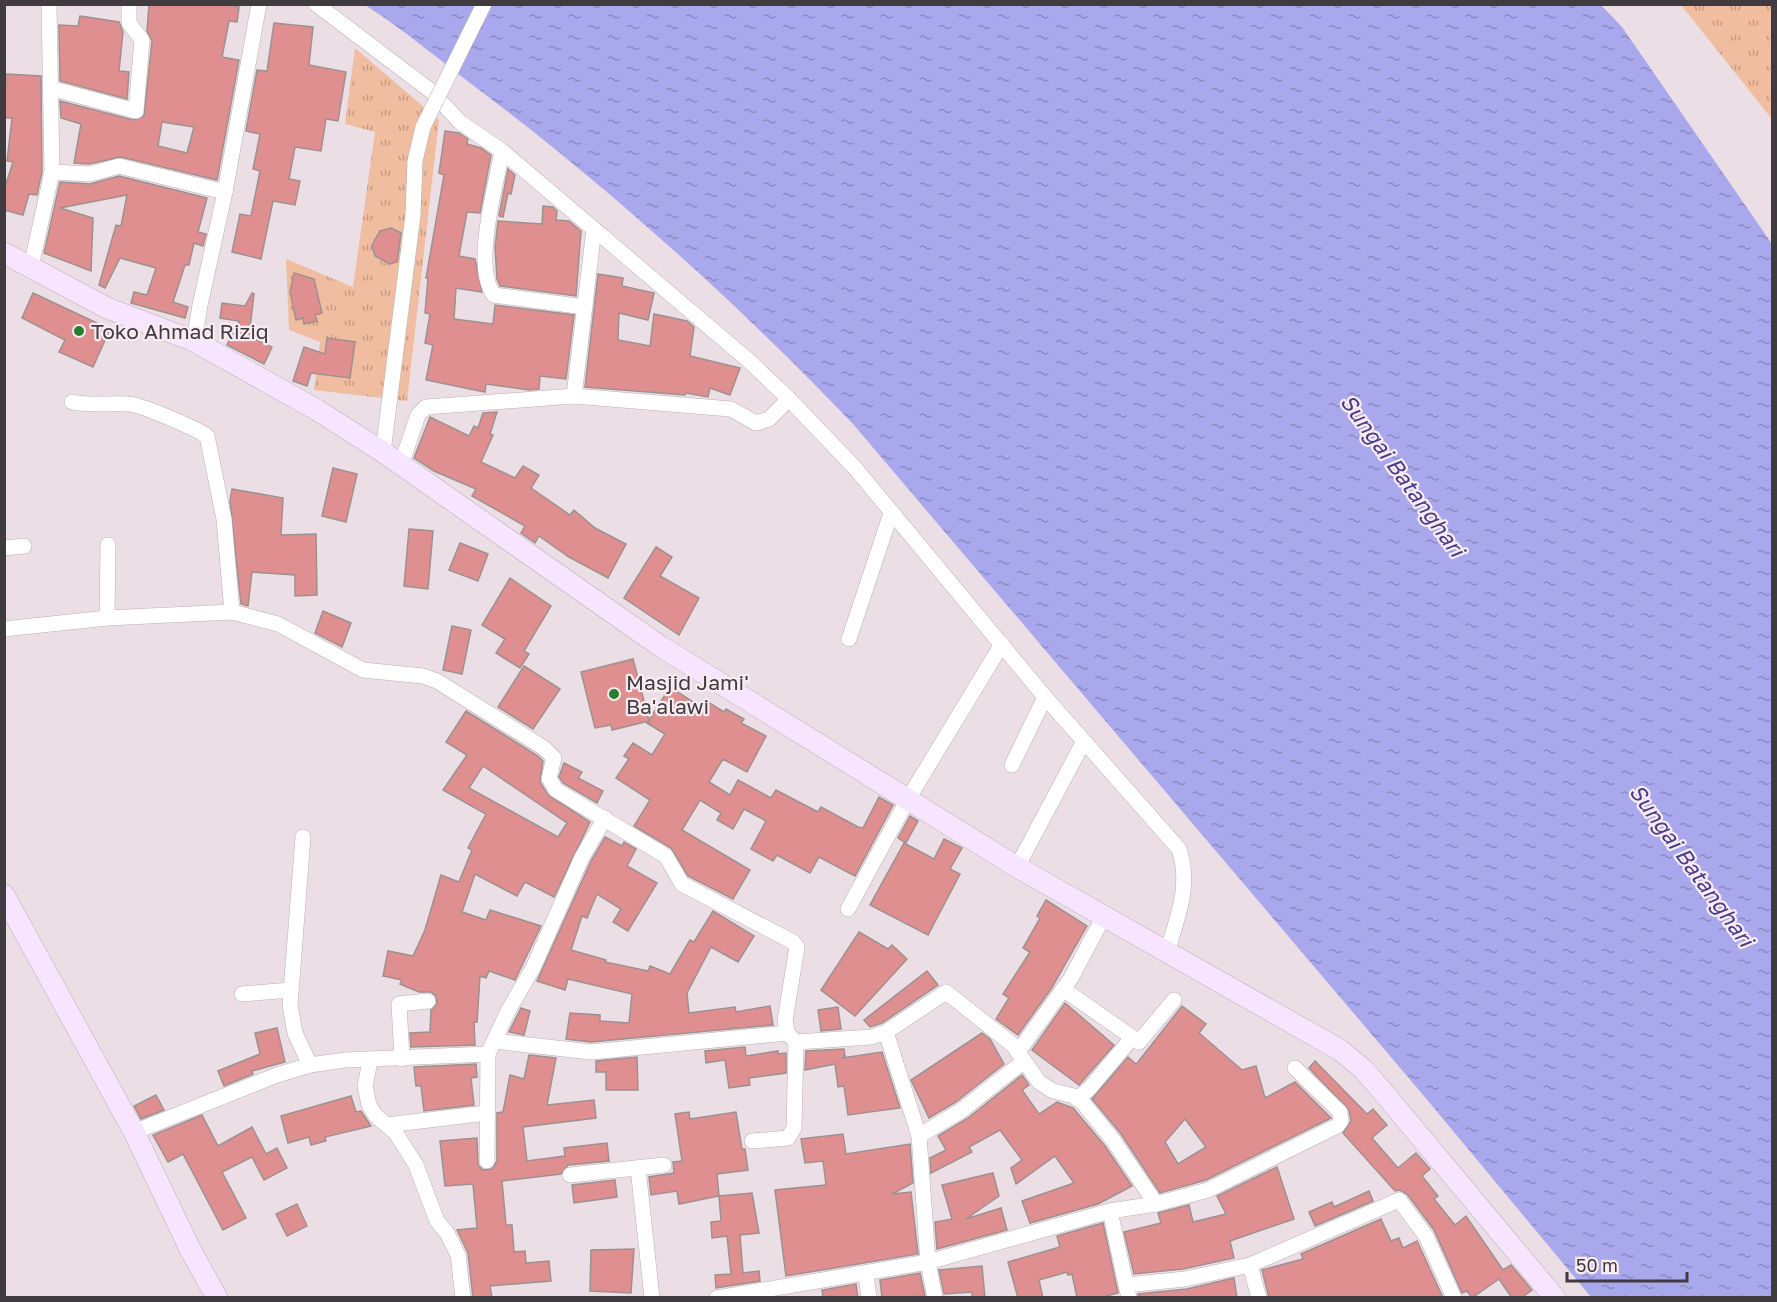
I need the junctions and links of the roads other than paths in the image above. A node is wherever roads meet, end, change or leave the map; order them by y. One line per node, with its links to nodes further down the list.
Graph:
1 (49, 4): 6 (street)
2 (129, 4): 6 (street)
3 (259, 4): 9 (street)
4 (316, 4): 7 (street)
5 (484, 4): 18 (street, bridge)
6 (50, 87): 8 (street)
7 (502, 151): 10 (street); 13 (street)
8 (52, 172): 9 (street); 12 (street)
9 (225, 192): 14 (street)
10 (594, 229): 13 (street); 16 (street)
11 (4, 253): 12 (street)
12 (31, 267): 14 (street)
13 (585, 307): 15 (street)
14 (194, 342): 18 (street)
15 (574, 396): 16 (street); 19 (street)
16 (789, 399): 20 (street)
17 (72, 402): 24 (street)
18 (383, 452): 19 (street)
19 (401, 465): 32 (street)
20 (891, 513): 27 (street); 28 (street)
21 (108, 545): 25 (street)
22 (24, 546): 23 (street)
23 (4, 548)
24 (232, 612): 25 (street); 33 (street)
25 (107, 618): 26 (street)
26 (4, 629)
27 (849, 639)
28 (1002, 644): 29 (street); 32 (street)
29 (1045, 697): 30 (street); 31 (street)
30 (1084, 741): 35 (street); 39 (street)
31 (1012, 765)
32 (908, 799): 35 (street); 37 (street)
33 (605, 818): 46 (street); 48 (street)
34 (303, 837): 41 (street)
35 (1017, 867): 38 (street)
36 (4, 895): 57 (street)
37 (848, 909)
38 (1103, 918): 39 (street); 40 (street)
39 (1167, 952): 79 (street)
40 (1063, 989): 47 (street); 49 (street)
41 (291, 990): 42 (street); 52 (street)
42 (242, 994)
43 (1174, 1000): 47 (street)
44 (428, 1001): 50 (street)
45 (886, 1032): 46 (street); 49 (street); 58 (street)
46 (791, 1037): 48 (street); 59 (street)
47 (1131, 1039): 54 (street)
48 (491, 1048): 50 (street); 55 (street)
49 (1021, 1057): 54 (street); 58 (street)
50 (402, 1059): 51 (street)
51 (370, 1060): 52 (street); 56 (street)
52 (310, 1065): 57 (street)
53 (1295, 1068): 64 (street)
54 (1077, 1099): 64 (street)
55 (487, 1113): 56 (street); 60 (street)
56 (387, 1125): 72 (street)
57 (134, 1132): 71 (street)
58 (919, 1136): 66 (street)
59 (752, 1141)
60 (487, 1161)
61 (664, 1165): 62 (street)
62 (638, 1168): 63 (street); 73 (street)
63 (570, 1175)
64 (1156, 1204): 65 (street)
65 (1110, 1211): 66 (street); 69 (street)
66 (928, 1262): 68 (street); 76 (street)
67 (1250, 1265): 69 (street); 77 (street); 78 (street)
68 (866, 1274): 70 (street); 75 (street)
69 (1128, 1291)
70 (776, 1293): 74 (street)
71 (217, 1298)
72 (463, 1298)
73 (652, 1298)
74 (717, 1298)
75 (869, 1298)
76 (935, 1298)
77 (1260, 1298)
78 (1454, 1298)
79 (1555, 1298)

